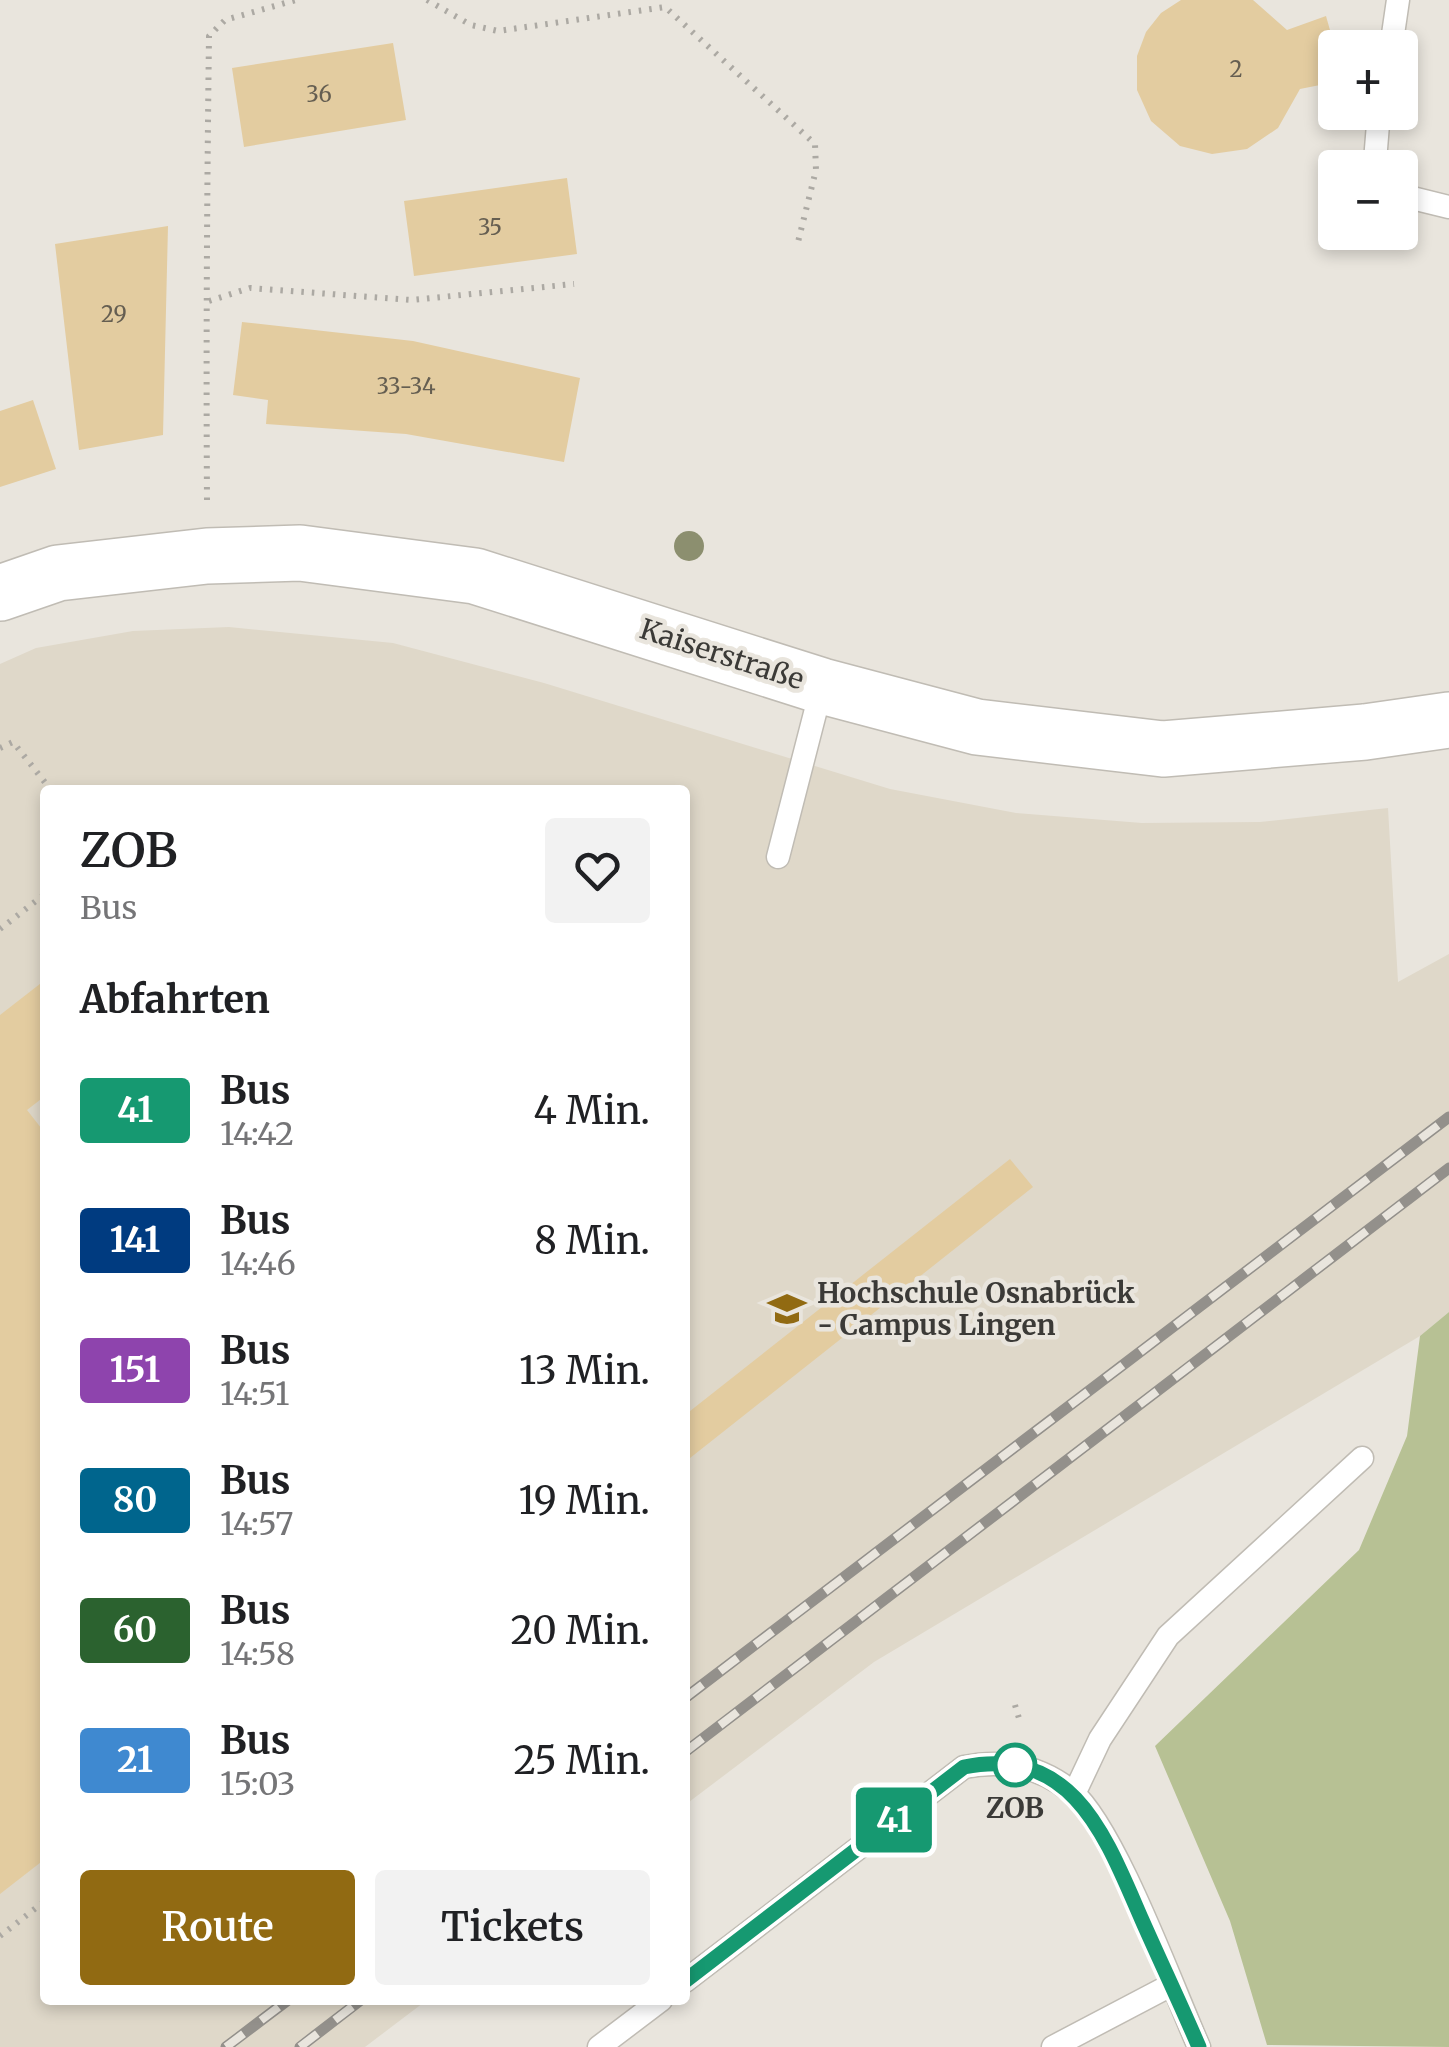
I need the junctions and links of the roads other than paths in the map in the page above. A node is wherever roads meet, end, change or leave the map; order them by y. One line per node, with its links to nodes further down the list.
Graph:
1 (1398, 0): 2 (lane)
2 (1394, 30)
3 (1418, 199): 4 (lane)
4 (1449, 207)
5 (0, 593): 6 (main road, Kaiserstraße)
6 (822, 686): 7 (main road, Kaiserstraße); 8 (lane)
7 (1449, 720)
8 (778, 857)
9 (1362, 1458): 10 (lane)
10 (1074, 1794): 11 (lane); 12 (lane)
11 (690, 1977)
12 (1171, 1985): 15 (lane); 16 (lane)
13 (654, 2005): 14 (lane)
14 (599, 2047)
15 (1053, 2047)
16 (1200, 2047)

